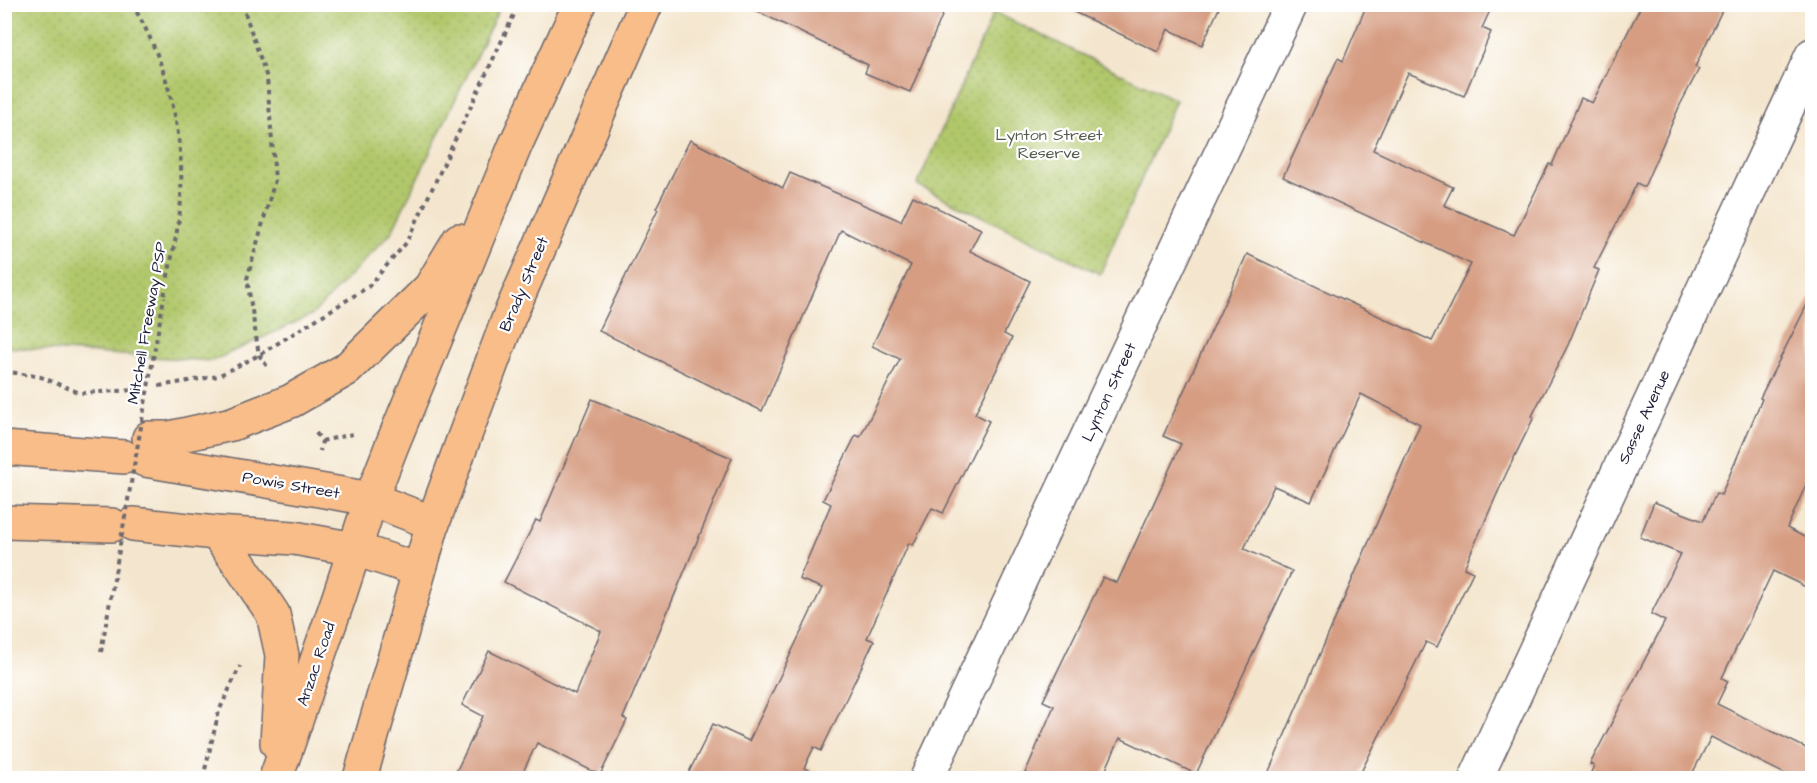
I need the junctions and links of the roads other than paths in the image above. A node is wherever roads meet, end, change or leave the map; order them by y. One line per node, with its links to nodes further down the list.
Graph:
1 (580, 4): 5 (main road)
2 (646, 4): 10 (main road, Brady Street)
3 (1291, 4): 16 (street, Lynton Street)
4 (1812, 55): 17 (street, Sasse Avenue)
5 (496, 193): 7 (main road); 8 (main road)
6 (4, 448): 7 (main road, Powis Street)
7 (136, 448): 8 (main road, Powis Street)
8 (371, 499): 10 (main road, Powis Street); 12 (main road)
9 (4, 522): 11 (main road)
10 (433, 523): 13 (main road, Brady Street)
11 (216, 533): 12 (main road); 14 (main road)
12 (355, 549): 13 (main road); 14 (main road, Anzac Road)
13 (419, 570): 15 (main road)
14 (276, 778)
15 (360, 778)
16 (927, 778)
17 (1476, 778)

